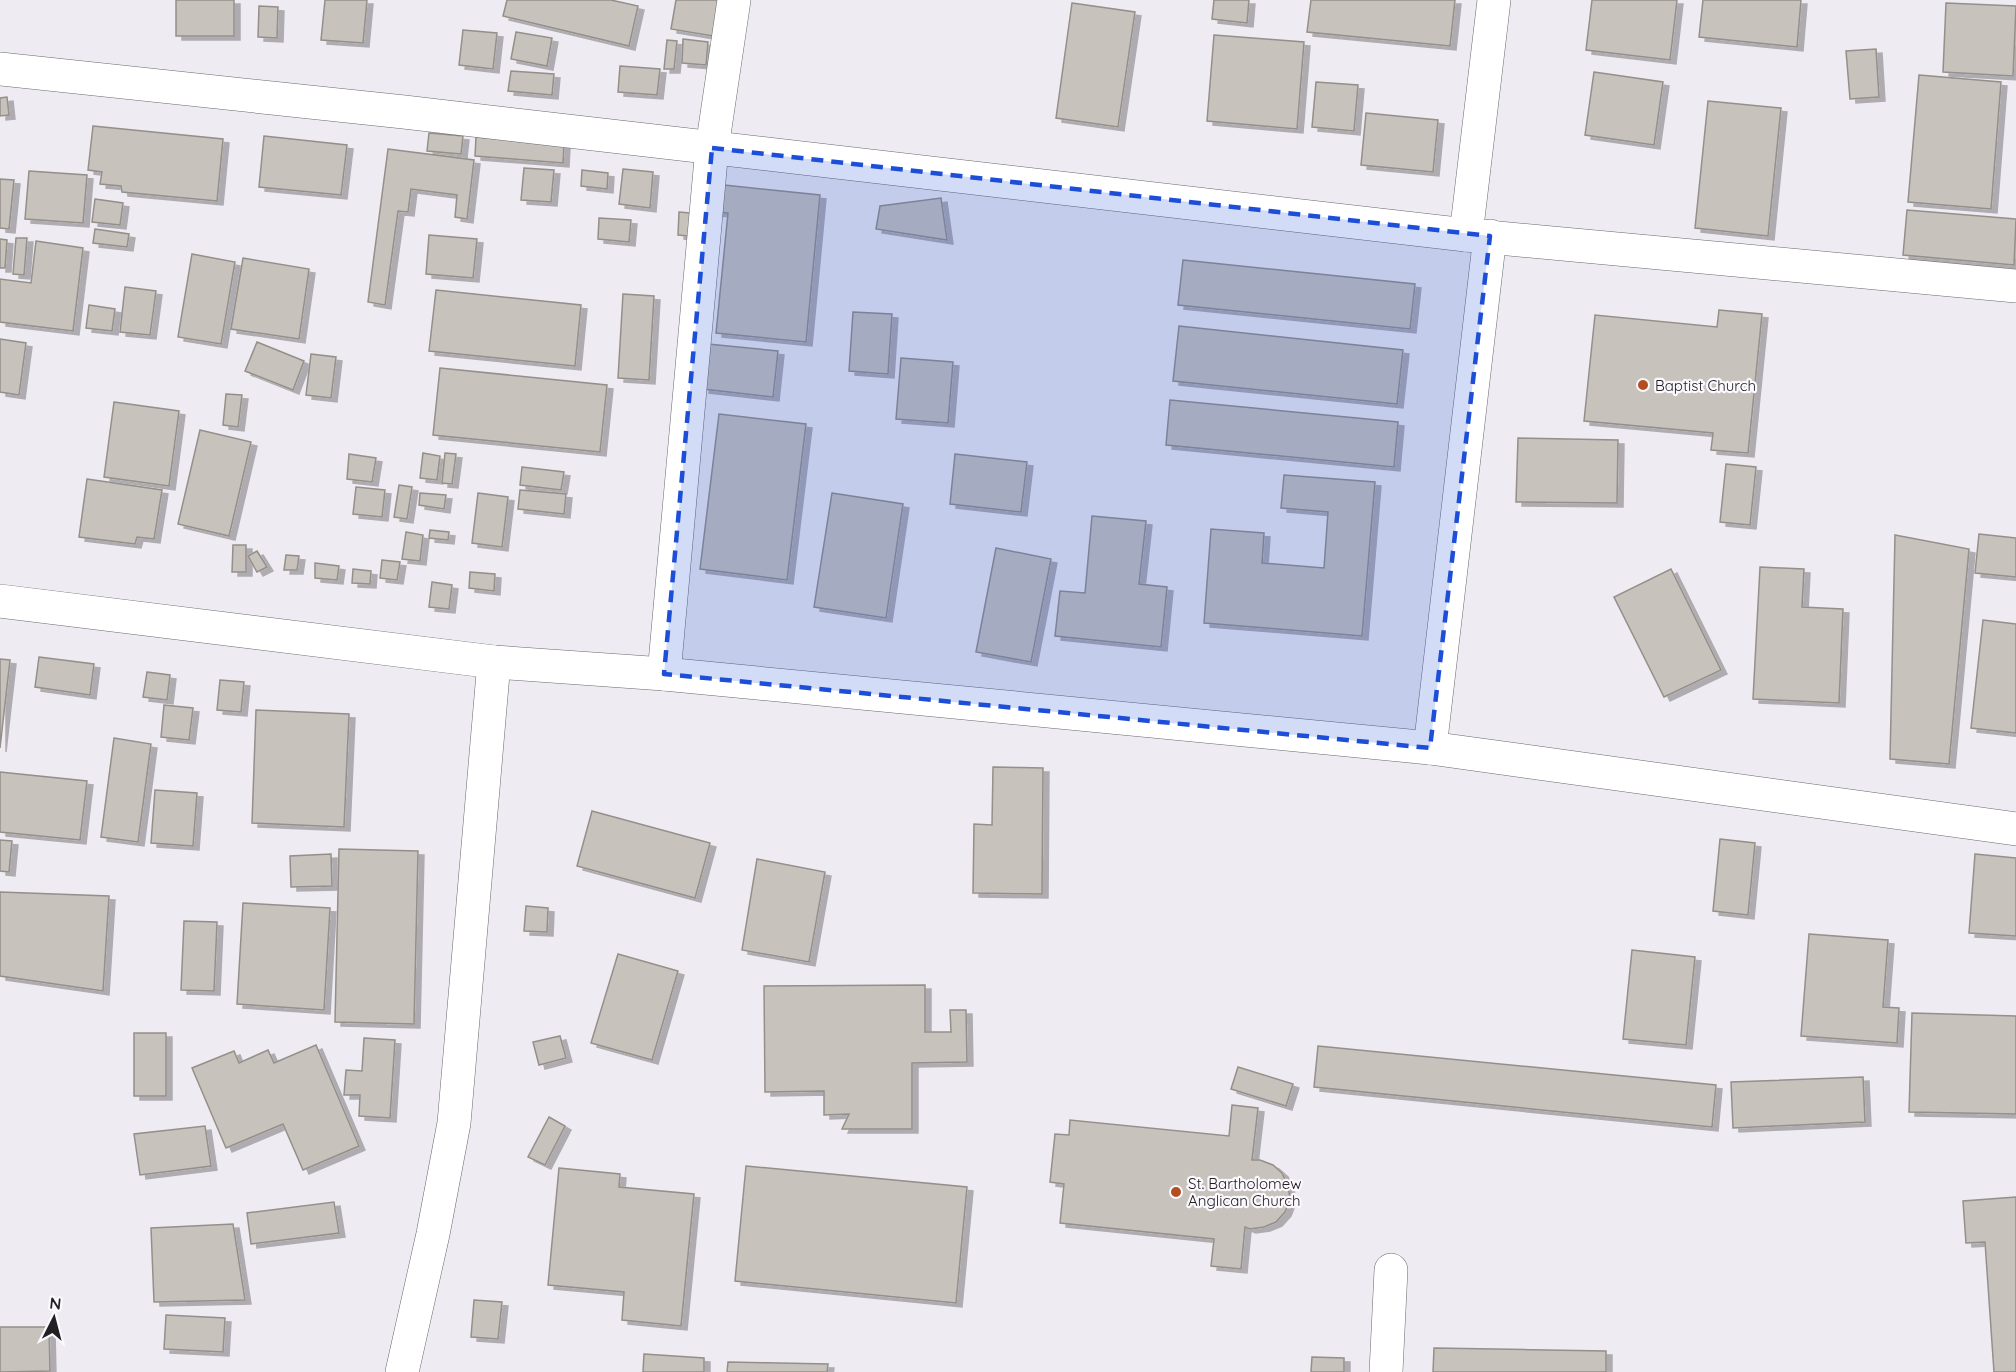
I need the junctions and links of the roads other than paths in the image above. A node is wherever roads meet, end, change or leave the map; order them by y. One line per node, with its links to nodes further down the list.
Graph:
1 (734, 0): 4 (street)
2 (1494, 0): 5 (street)
3 (0, 69): 4 (street)
4 (712, 148): 5 (street); 9 (street)
5 (1478, 236): 6 (street); 10 (street)
6 (2016, 286)
7 (0, 601): 8 (street)
8 (494, 662): 9 (street); 13 (street)
9 (664, 674): 10 (street)
10 (1430, 748): 11 (street)
11 (2016, 829)
12 (1391, 1270): 14 (street)
13 (402, 1372)
14 (1386, 1372)

